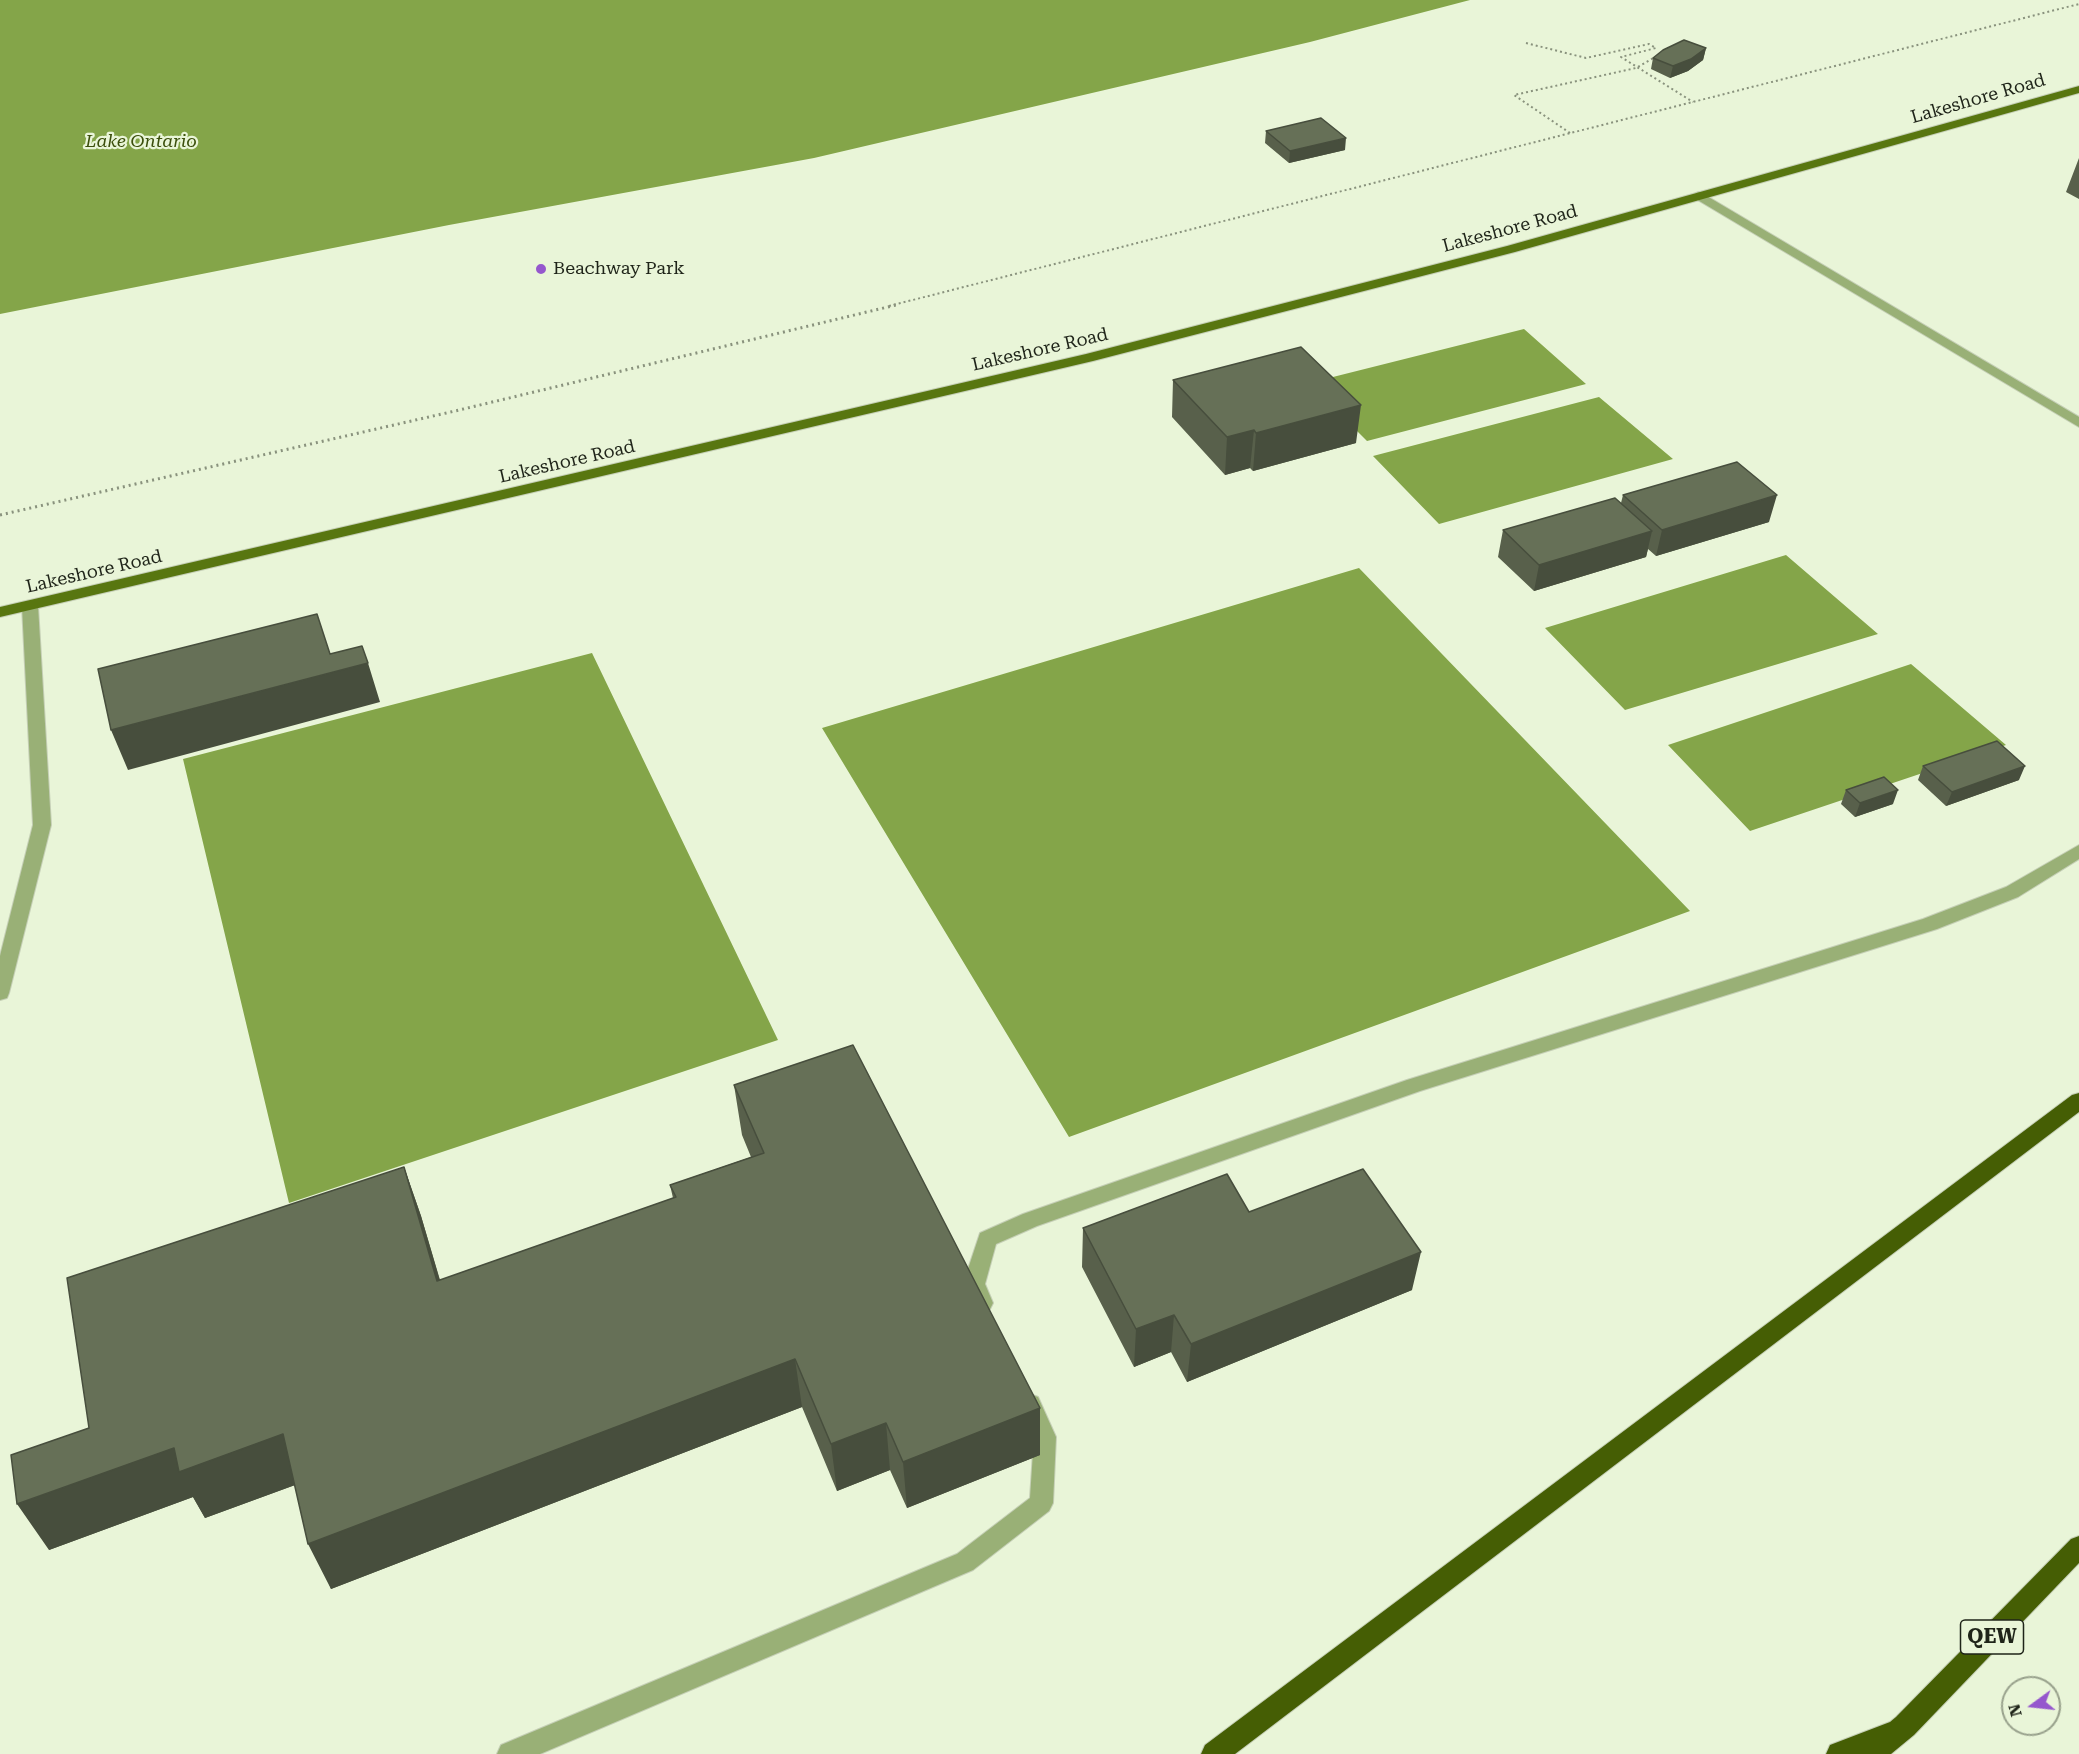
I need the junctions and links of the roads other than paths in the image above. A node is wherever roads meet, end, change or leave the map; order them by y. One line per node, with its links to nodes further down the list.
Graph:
1 (2079, 89): 2 (main road, Lakeshore Road)
2 (1700, 196): 3 (street); 4 (main road, Lakeshore Road)
3 (2079, 423)
4 (30, 606): 5 (main road, Lakeshore Road); 7 (street)
5 (0, 612)
6 (2079, 851): 9 (street)
7 (0, 993)
8 (2079, 1101): 14 (highway)
9 (993, 1325)
10 (1022, 1386): 13 (street)
11 (2079, 1547): 12 (highway, QEW)
12 (1905, 1726): 15 (highway); 16 (highway, QEW)
13 (510, 1754)
14 (1214, 1754)
15 (1839, 1754)
16 (1871, 1754)

